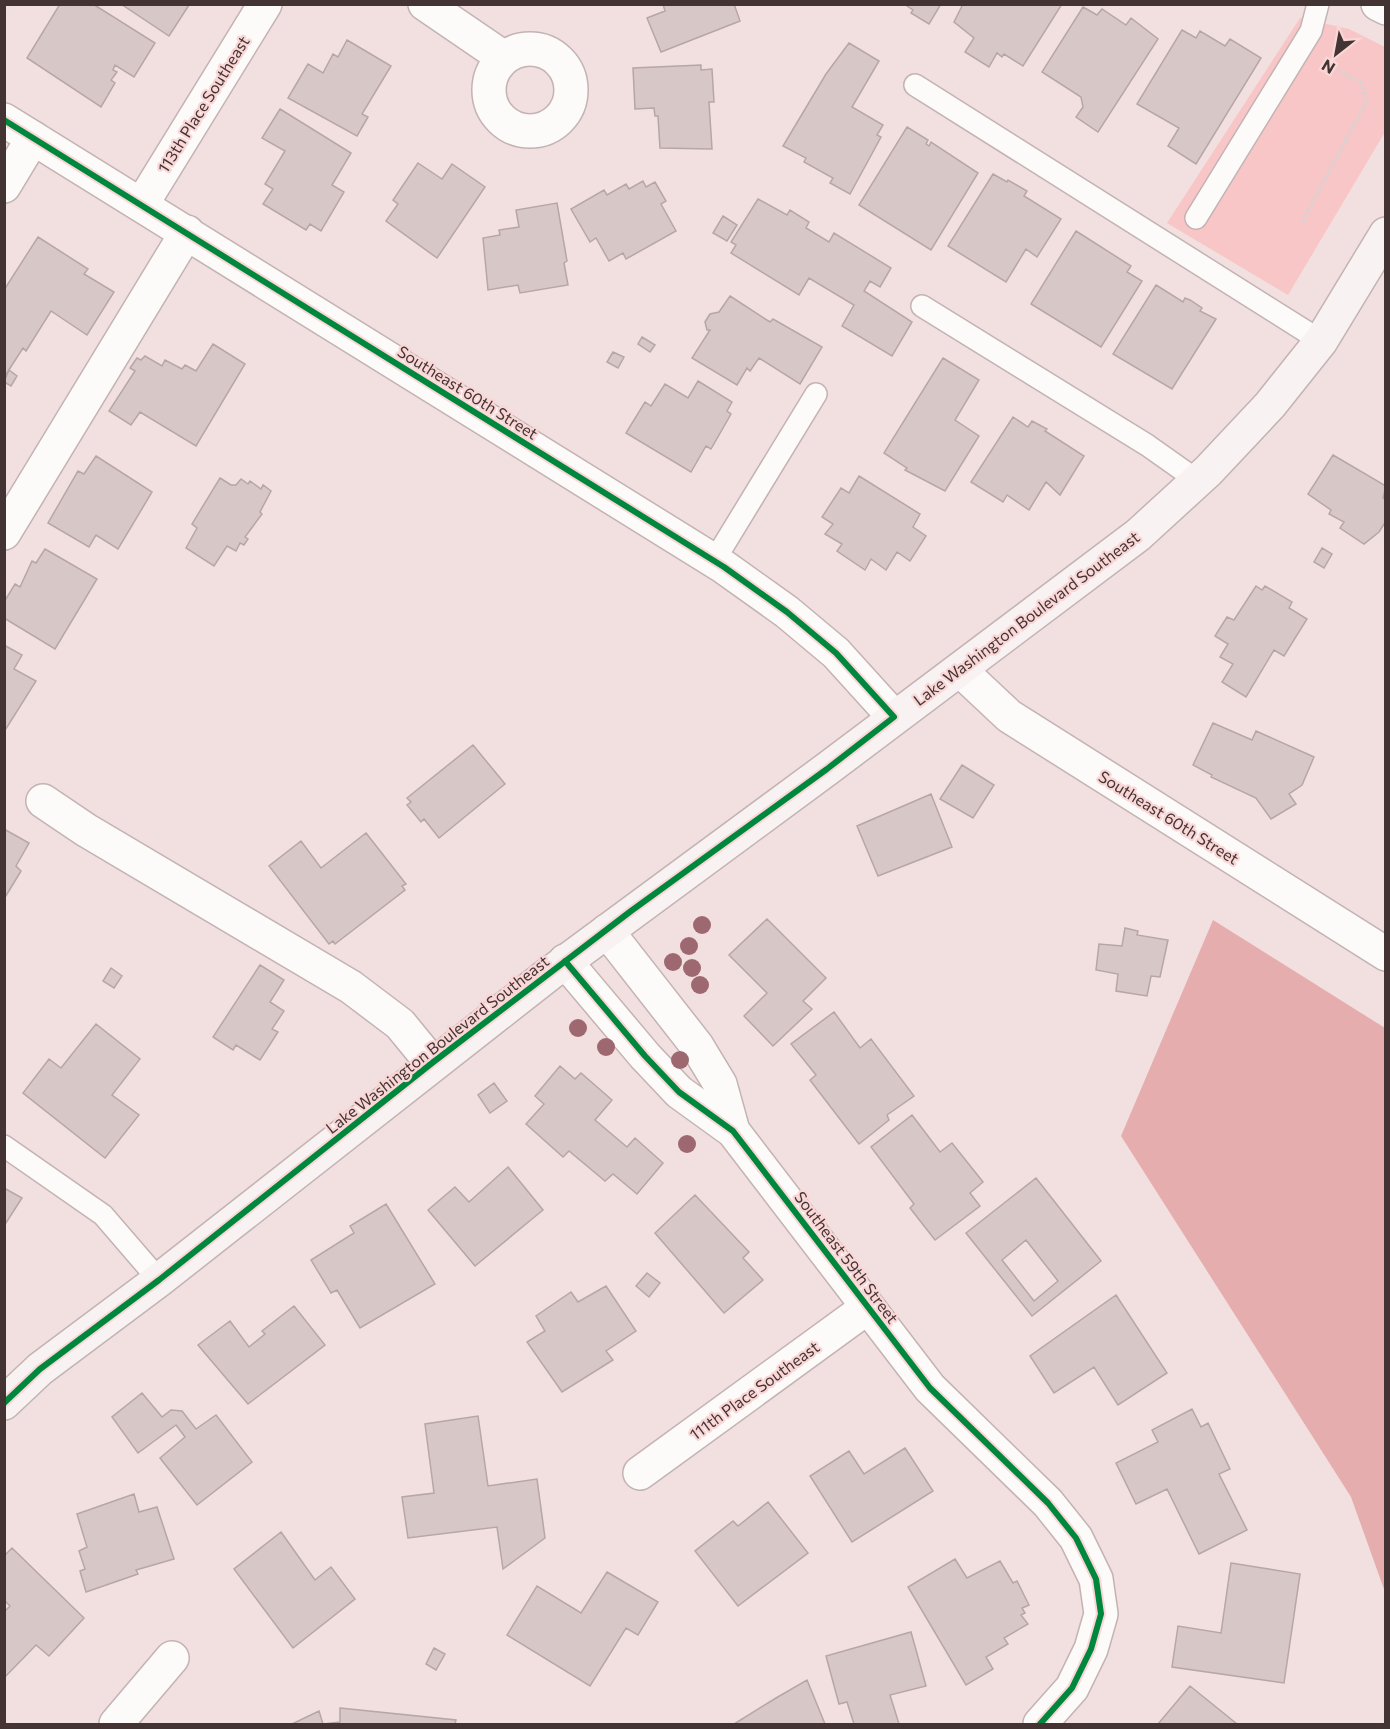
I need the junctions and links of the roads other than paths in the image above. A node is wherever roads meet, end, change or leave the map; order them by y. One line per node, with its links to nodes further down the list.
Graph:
1 (265, 4): 11 (street, 113th Place Southeast)
2 (424, 4): 6 (street)
3 (1318, 4): 12 (lane)
4 (1378, 4): 5 (street)
5 (1386, 8)
6 (504, 58)
7 (915, 85): 16 (lane)
8 (4, 120): 9 (street, Southeast 60th Street)
9 (33, 138): 10 (street); 11 (street, Southeast 60th Street)
10 (4, 186)
11 (142, 204): 13 (street, Southeast 60th Street)
12 (1196, 218)
13 (187, 232): 19 (street); 20 (street, Southeast 60th Street)
14 (1386, 234): 16 (main road, Lake Washington Boulevard Southeast)
15 (922, 306): 18 (lane)
16 (1321, 340): 18 (main road, Lake Washington Boulevard Southeast)
17 (816, 394): 20 (lane)
18 (1198, 481): 21 (main road, Lake Washington Boulevard Southeast)
19 (4, 532)
20 (714, 561): 22 (street, Southeast 60th Street)
21 (960, 670): 22 (main road, Lake Washington Boulevard Southeast); 25 (street, Southeast 60th Street)
22 (894, 717): 24 (main road, Lake Washington Boulevard Southeast)
23 (43, 801): 27 (street)
24 (607, 931): 26 (main road, Lake Washington Boulevard Southeast); 28 (street, Southeast 59th Street)
25 (1386, 954)
26 (565, 961): 27 (main road, Lake Washington Boulevard Southeast); 28 (street, Southeast 59th Street)
27 (432, 1063): 30 (main road, Lake Washington Boulevard Southeast)
28 (734, 1131): 31 (street, Southeast 59th Street)
29 (4, 1146): 30 (lane)
30 (159, 1280): 32 (main road, Lake Washington Boulevard Southeast)
31 (868, 1307): 33 (street, 111th Place Southeast); 36 (street, Southeast 59th Street)
32 (4, 1403)
33 (640, 1473)
34 (172, 1658): 35 (street)
35 (117, 1725)
36 (1040, 1725)

